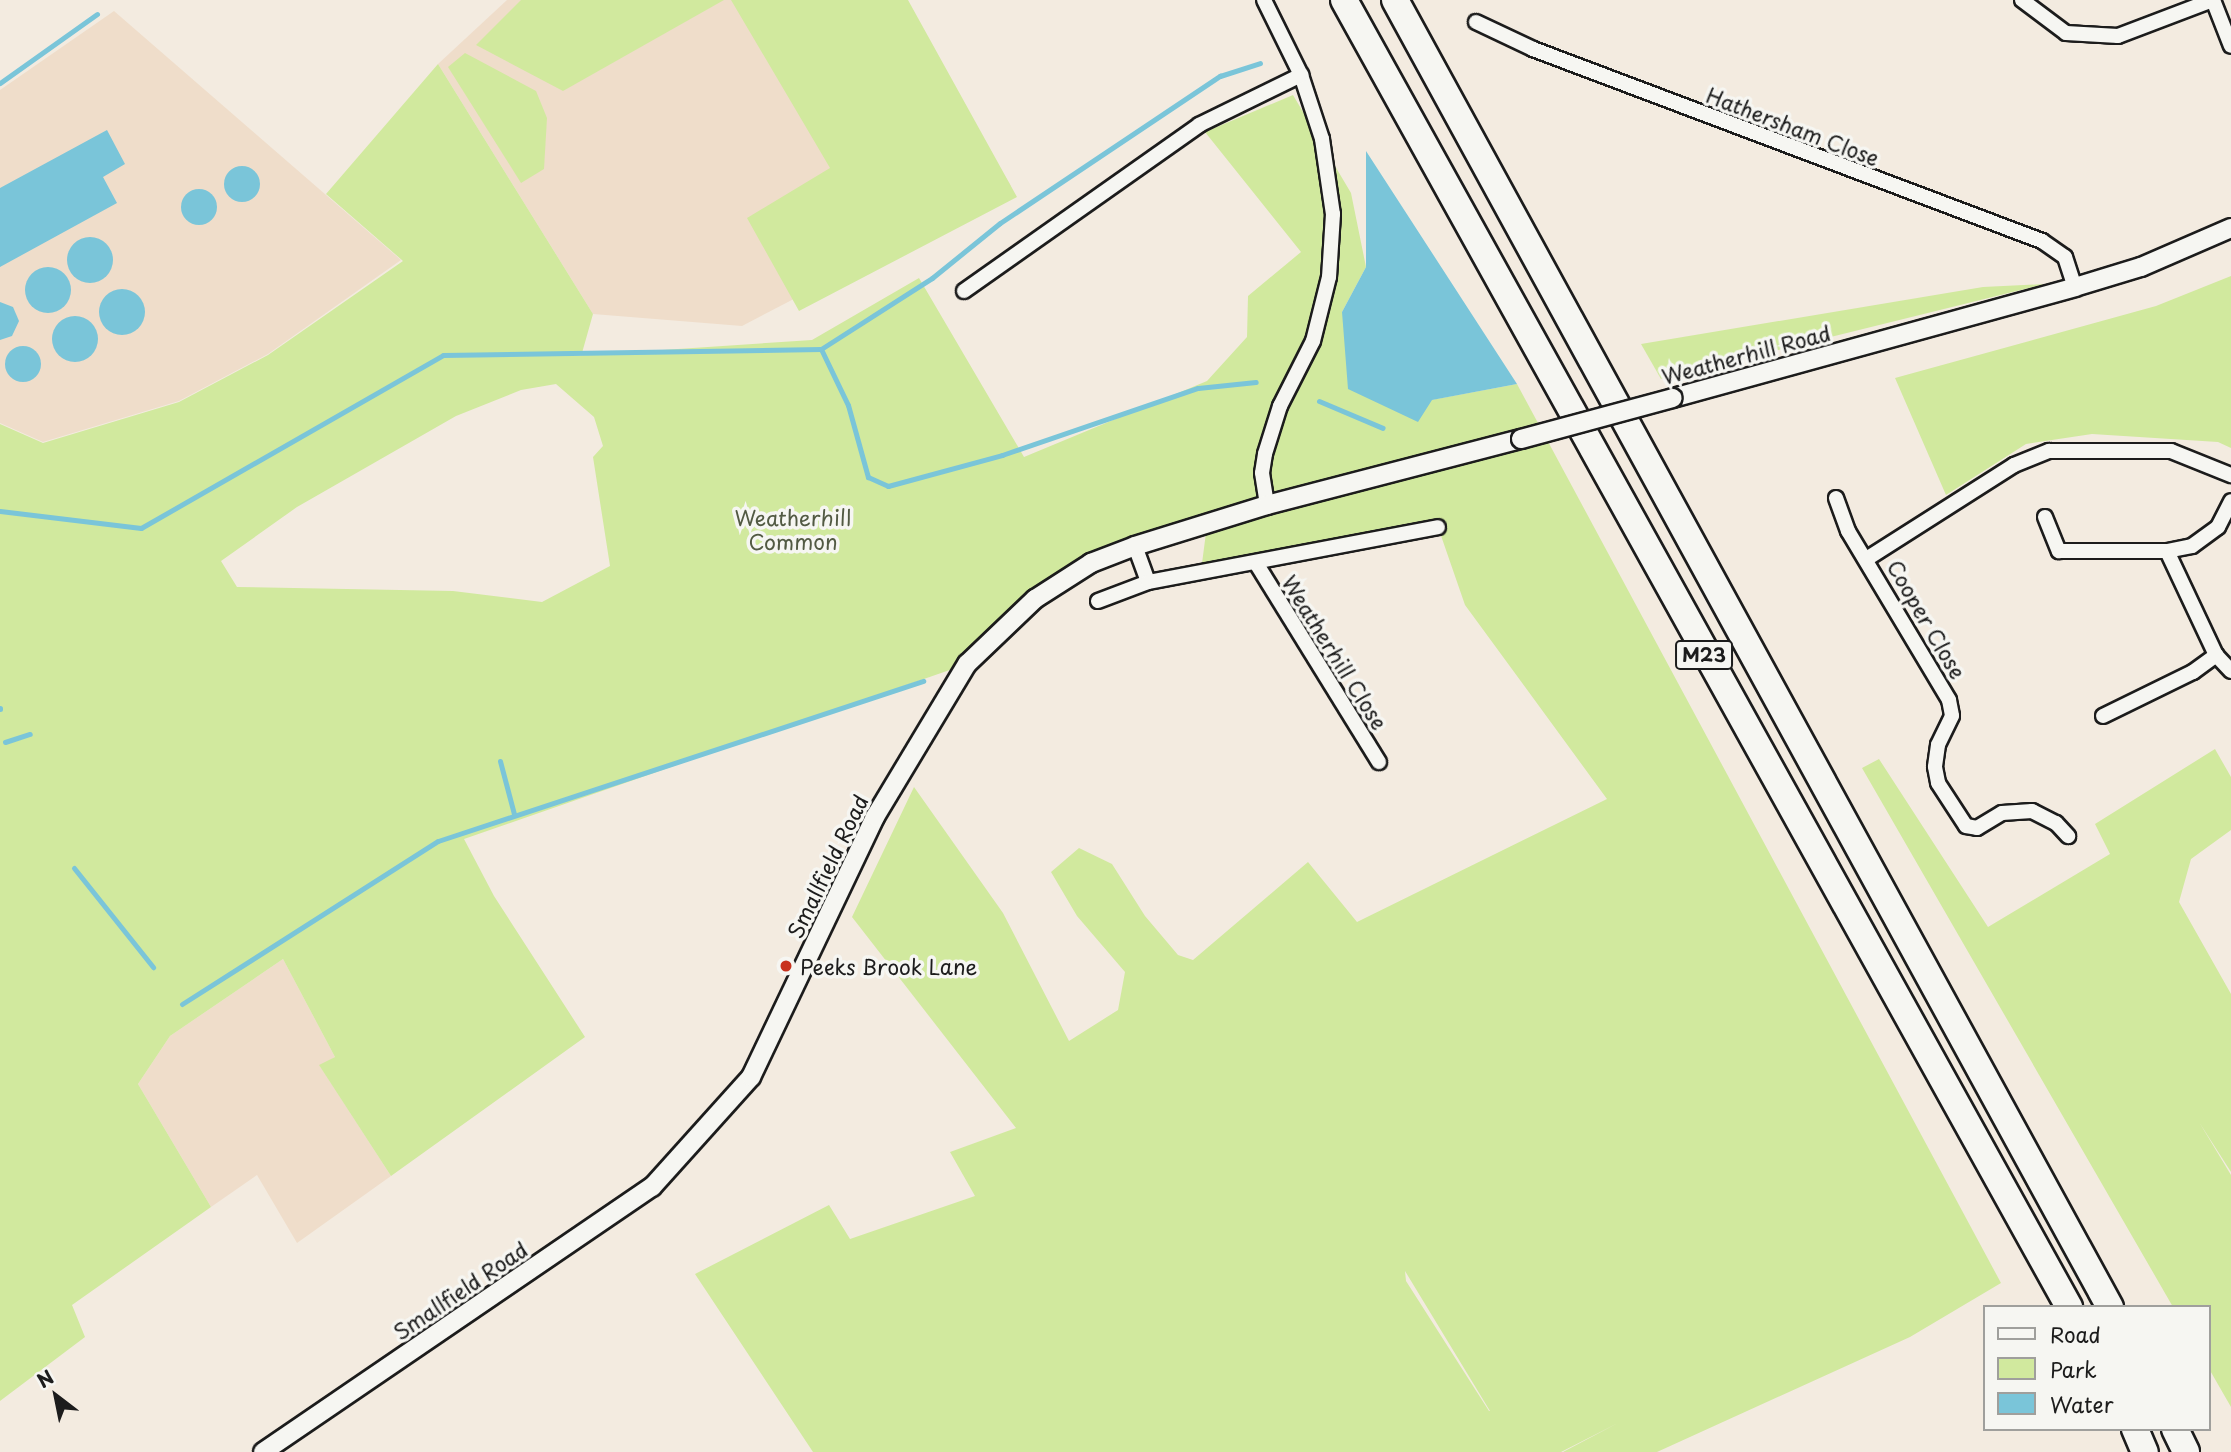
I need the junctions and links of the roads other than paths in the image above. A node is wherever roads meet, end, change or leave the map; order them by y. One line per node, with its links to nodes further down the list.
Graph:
1 (1264, 0): 8 (street)
2 (1344, 0): 29 (highway, M23)
3 (1395, 0): 30 (highway, M23)
4 (2022, 0): 5 (street)
5 (2213, 0): 7 (street)
6 (1476, 22): 10 (street, Hathersham Close)
7 (2231, 46)
8 (1301, 75): 11 (street); 15 (street)
9 (2231, 228): 10 (street, Weatherhill Road)
10 (2075, 287): 15 (street, Weatherhill Road, bridge)
11 (964, 291)
12 (2231, 475): 20 (street, Cooper Close)
13 (1836, 498): 20 (street, Cooper Close)
14 (2231, 501): 19 (street)
15 (1267, 505): 18 (street, Smallfield Road)
16 (2045, 517): 19 (street)
17 (1438, 527): 21 (street, Weatherhill Close)
18 (1135, 546): 22 (street); 33 (street, Smallfield Road)
19 (2167, 551): 24 (street)
20 (1868, 558): 28 (street, Cooper Close)
21 (1256, 563): 22 (street, Weatherhill Close); 27 (street, Weatherhill Close)
22 (1148, 582): 23 (street, Weatherhill Close)
23 (1098, 601)
24 (2216, 655): 25 (street); 26 (street)
25 (2231, 671)
26 (2103, 716)
27 (1379, 762)
28 (2067, 836)
29 (2068, 1305)
30 (2109, 1305)
31 (2136, 1431): 34 (highway)
32 (2176, 1431): 35 (highway)
33 (263, 1452)
34 (2145, 1452)
35 (2186, 1452)

